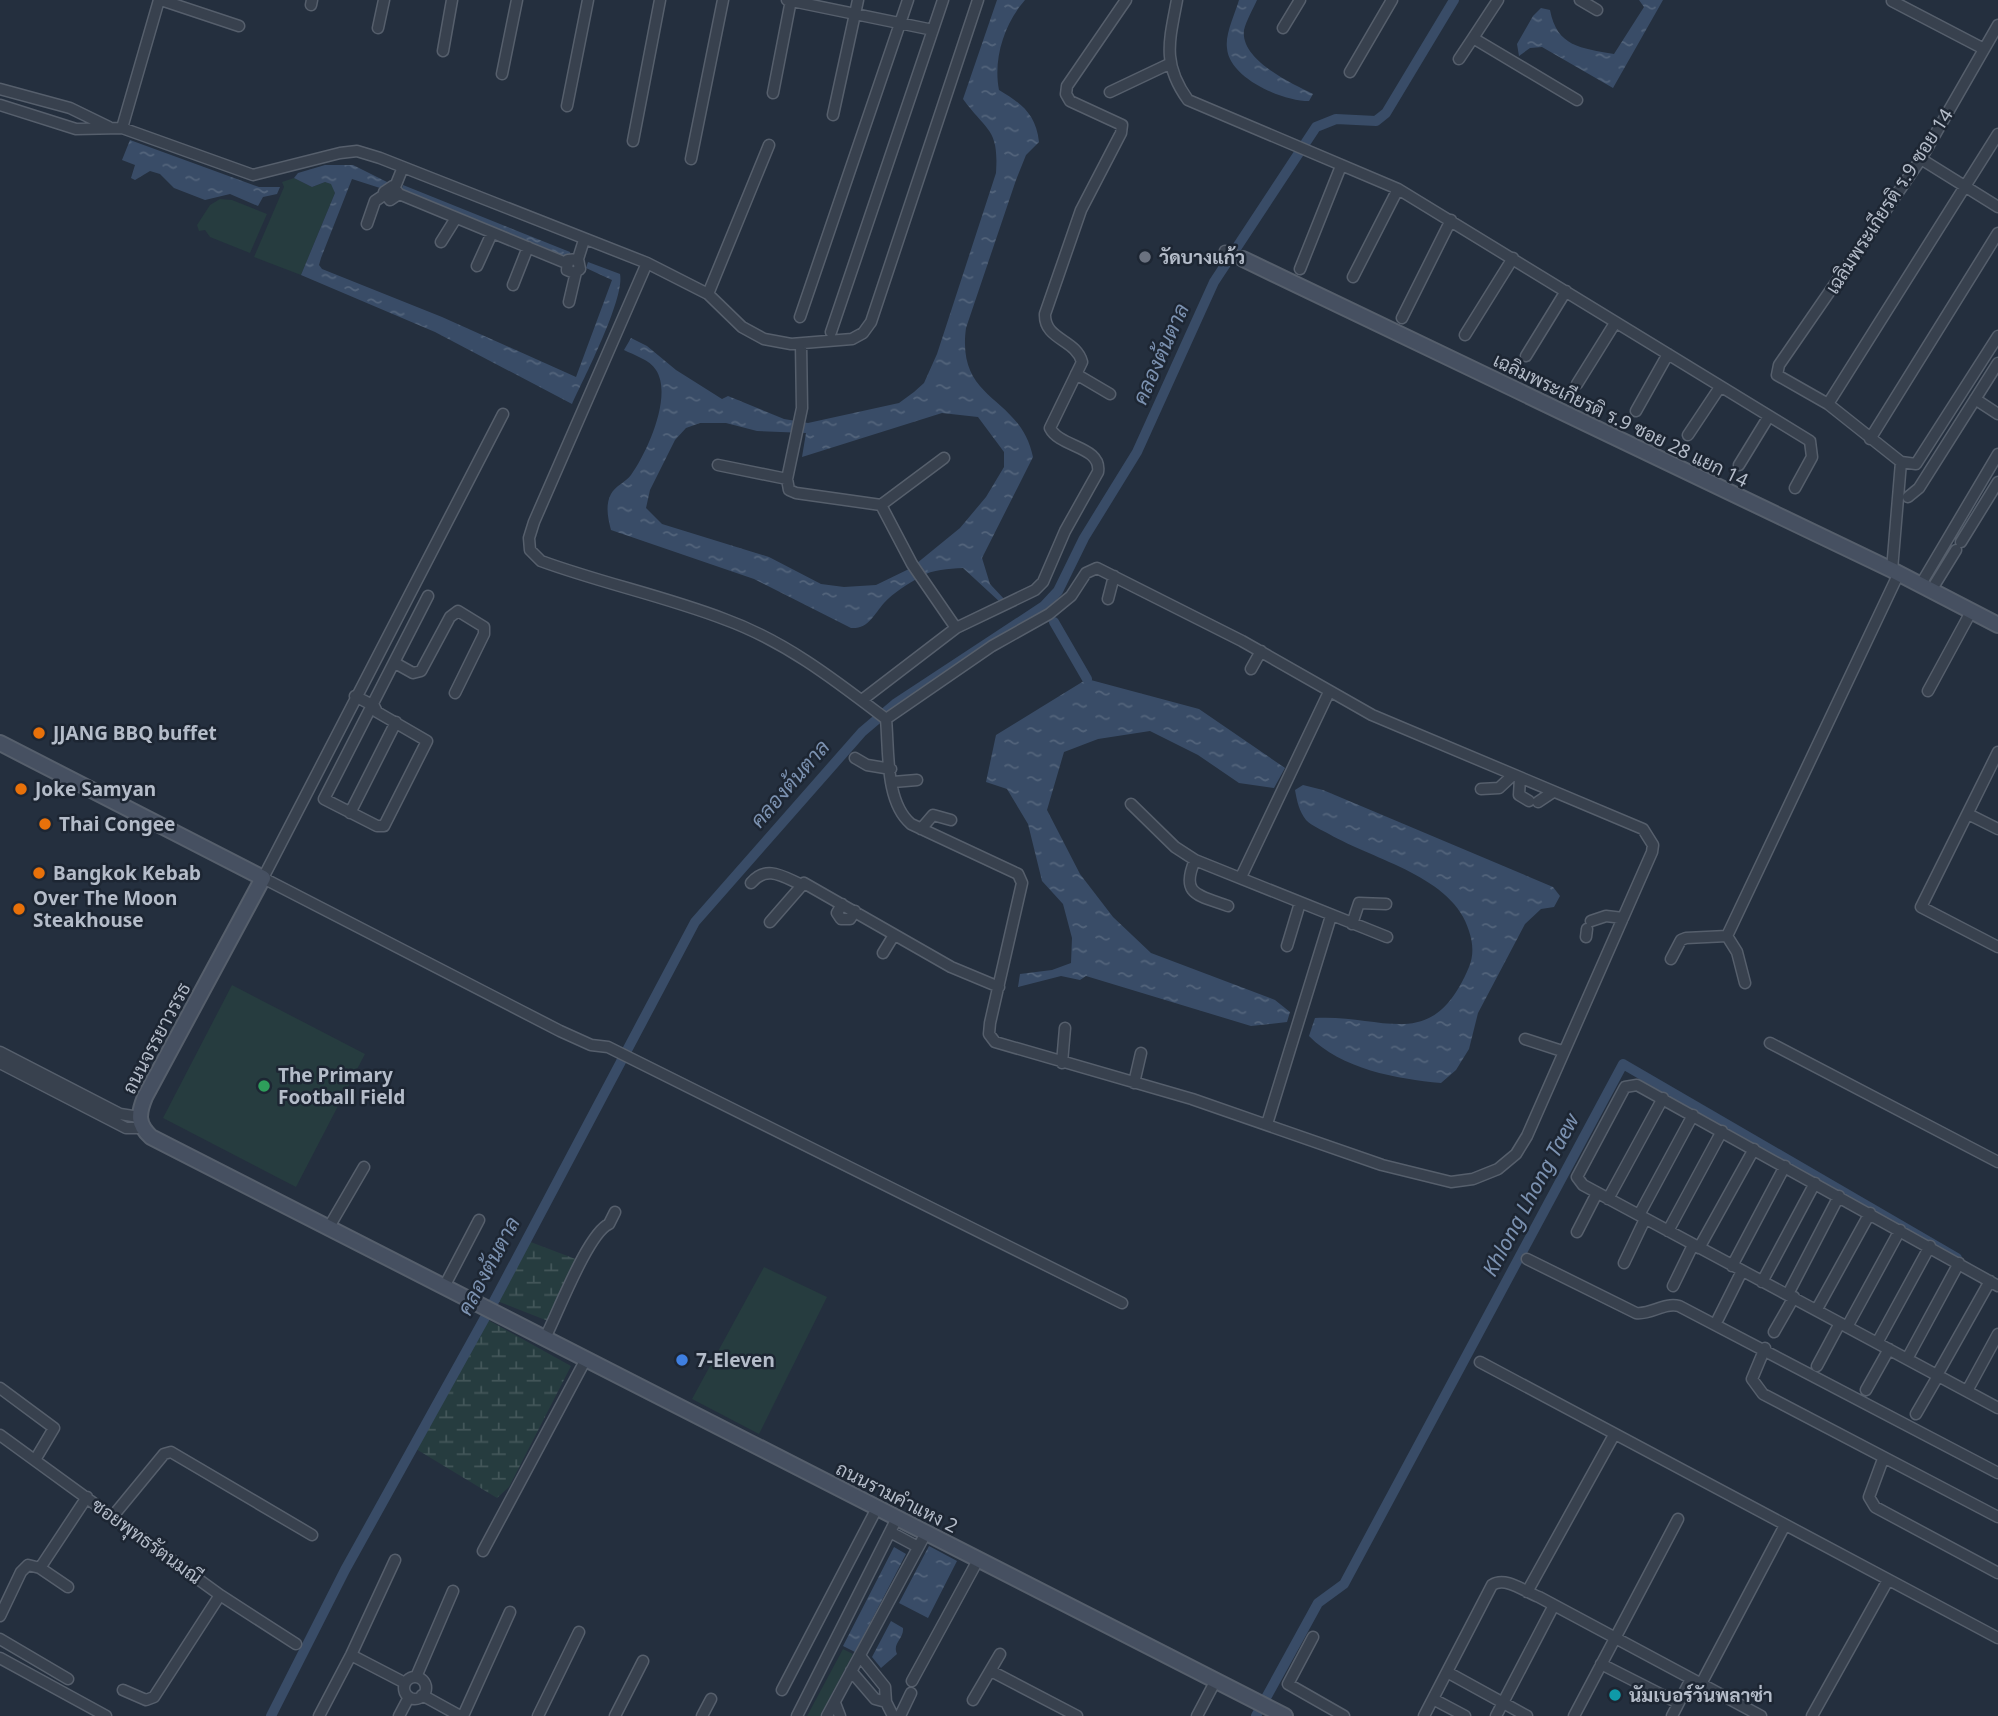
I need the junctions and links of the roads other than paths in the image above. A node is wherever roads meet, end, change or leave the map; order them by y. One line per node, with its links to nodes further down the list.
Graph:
1 (160, 0): 24 (street); 43 (street)
2 (384, 0): 26 (street)
3 (452, 0): 30 (street)
4 (517, 0): 34 (street)
5 (588, 0): 40 (street)
6 (660, 0): 45 (street)
7 (723, 0): 47 (street)
8 (789, 0): 21 (street); 37 (street)
9 (858, 0): 21 (street)
10 (908, 0): 22 (street)
11 (943, 0): 27 (street)
12 (978, 0): 83 (street)
13 (1126, 0): 87 (street)
14 (1177, 0): 32 (street)
15 (1300, 0): 25 (street)
16 (1391, 0): 33 (street)
17 (1498, 0): 28 (street)
18 (1580, 0): 20 (street)
19 (1892, 1): 29 (street)
20 (1597, 10)
21 (855, 12): 22 (street); 41 (street)
22 (902, 22): 27 (street); 77 (street)
23 (1998, 25): 29 (street, เฉลิมพระเกียรติ ร.9 ซอย 14)
24 (239, 26)
25 (1283, 28)
26 (378, 29)
27 (933, 30): 80 (street)
28 (1473, 37): 31 (street); 38 (street)
29 (1984, 50): 48 (street, เฉลิมพระเกียรติ ร.9 ซอย 14)
30 (443, 51)
31 (1459, 60)
32 (1169, 64): 36 (street); 49 (street)
33 (1350, 72)
34 (502, 74)
35 (3, 90): 39 (street); 42 (street)
36 (1110, 92)
37 (773, 93)
38 (1577, 100)
39 (0, 105): 42 (street)
40 (567, 106)
41 (833, 115)
42 (110, 127): 43 (street)
43 (122, 128): 50 (street)
44 (1998, 134): 51 (street)
45 (633, 141)
46 (769, 145): 75 (street)
47 (691, 159)
48 (1921, 159): 51 (street); 92 (street, เฉลิมพระเกียรติ ร.9 ซอย 14)
49 (1341, 166): 52 (street); 70 (street)
50 (402, 167): 53 (street); 60 (street)
51 (1965, 187): 54 (street); 92 (street)
52 (1398, 189): 56 (street); 72 (street)
53 (397, 191): 55 (street); 57 (street)
54 (1998, 207)
55 (456, 219): 58 (street); 61 (street)
56 (1451, 220): 64 (street); 78 (street)
57 (367, 224)
58 (492, 233): 62 (street); 69 (street)
59 (1998, 233): 98 (street)
60 (584, 240): 65 (street); 68 (street)
61 (441, 242)
62 (528, 247): 67 (street); 73 (street)
63 (1225, 251): 66 (street, เฉลิมพระเกียรติ ร.9 ซอย 28 แยก 14)
64 (1513, 258): 74 (street); 81 (street)
65 (578, 259): 67 (street); 71 (street)
66 (1243, 259): 109 (main road, เฉลิมพระเกียรติ ร.9 ซอย 28 แยก 14)
67 (566, 263): 71 (street)
68 (648, 263): 75 (street); 124 (street)
69 (477, 266)
70 (1300, 269)
71 (576, 272): 76 (street)
72 (1353, 277)
73 (513, 285)
74 (1566, 291): 79 (street); 85 (street)
75 (708, 294): 83 (street)
76 (569, 302)
77 (800, 317)
78 (1402, 318)
79 (1615, 323): 84 (street); 88 (street)
80 (831, 332)
81 (1465, 335)
82 (1998, 336): 101 (street)
83 (800, 344): 104 (street)
84 (1668, 354): 89 (street); 93 (street)
85 (1526, 356)
86 (1998, 362): 91 (street)
87 (1076, 374): 90 (street); 116 (street)
88 (1577, 384)
89 (1720, 387): 96 (street); 97 (street)
90 (1110, 394)
91 (1975, 399): 95 (street); 107 (street)
92 (1828, 404): 98 (street)
93 (1636, 411)
94 (503, 414): 123 (street)
95 (1998, 414)
96 (1769, 416): 103 (street); 106 (street)
97 (1688, 435)
98 (1870, 439): 101 (street)
99 (1998, 454): 111 (street)
100 (944, 458): 108 (street)
101 (1901, 462): 109 (street)
102 (718, 465): 104 (street)
103 (1739, 465)
104 (787, 479): 108 (street)
105 (1998, 482): 111 (street)
106 (1795, 488)
107 (1908, 497)
108 (881, 505): 116 (street)
109 (1895, 572): 111 (main road, เฉลิมพระเกียรติ ร.9 ซอย 28 แยก 14); 157 (street)
110 (1115, 576): 113 (street); 117 (street); 126 (street)
111 (1927, 587): 114 (main road, เฉลิมพระเกียรติ ร.9 ซอย 28 แยก 14)
112 (428, 596): 118 (street)
113 (1108, 598)
114 (1972, 610): 115 (main road, เฉลิมพระเกียรติ ร.9 ซอย 28 แยก 14); 120 (street)
115 (1998, 625)
116 (956, 628): 124 (street)
117 (1261, 651): 119 (street); 121 (street)
118 (395, 663): 122 (street); 125 (street)
119 (1251, 668)
120 (1928, 691)
121 (1329, 692): 132 (street); 144 (street)
122 (454, 693)
123 (353, 700): 125 (street); 145 (street)
124 (865, 703): 126 (street)
125 (374, 710): 127 (street); 138 (street)
126 (884, 717): 131 (street)
127 (396, 722): 138 (street); 138 (street)
128 (0, 743): 145 (main road)
129 (1998, 752): 139 (street)
130 (855, 758): 131 (street)
131 (891, 769): 134 (street)
132 (1516, 776): 135 (street); 136 (street); 136 (street)
133 (917, 780): 134 (street)
134 (893, 782): 141 (street)
135 (1481, 789)
136 (1553, 792): 152 (street)
137 (1132, 804): 143 (street)
138 (350, 813)
139 (1968, 814): 142 (street); 160 (street)
140 (951, 820): 141 (street)
141 (921, 829): 164 (street)
142 (1998, 829)
143 (1195, 860): 144 (street); 150 (street)
144 (1241, 877): 148 (street)
145 (263, 878): 176 (main road, ถนนจรรยาวรรธ); 207 (street)
146 (751, 883): 147 (street)
147 (800, 884): 153 (street); 156 (street)
148 (1300, 902): 151 (street); 159 (street)
149 (1386, 904): 154 (street)
150 (1228, 906)
151 (1331, 916): 154 (street); 177 (street)
152 (1623, 918): 155 (street); 168 (street)
153 (769, 922)
154 (1352, 924): 158 (street)
155 (1588, 929)
156 (894, 934): 161 (street); 164 (street)
157 (1727, 936): 162 (street); 163 (street)
158 (1387, 937)
159 (1287, 946)
160 (1998, 947)
161 (883, 953)
162 (1671, 959)
163 (1745, 983)
164 (999, 988): 172 (street)
165 (1065, 1028): 172 (street)
166 (1525, 1038): 168 (street)
167 (1770, 1043): 180 (street)
168 (1562, 1051): 177 (street)
169 (0, 1052): 176 (street)
170 (1141, 1053): 173 (street)
171 (0, 1063): 176 (street)
172 (1062, 1063): 173 (street)
173 (1134, 1083): 177 (street)
174 (1663, 1098): 175 (street); 184 (street); 186 (street)
175 (1693, 1115): 178 (street); 189 (street)
176 (140, 1123): 191 (main road)
177 (1267, 1124)
178 (1722, 1131): 179 (street); 193 (street)
179 (1755, 1149): 181 (street); 195 (street)
180 (1998, 1162)
181 (1785, 1166): 183 (street); 200 (street)
182 (363, 1167): 191 (street)
183 (1815, 1183): 185 (street); 202 (street)
184 (1597, 1192): 186 (street); 194 (street)
185 (1839, 1196): 188 (street); 206 (street)
186 (1608, 1199): 189 (street)
187 (615, 1212): 213 (street)
188 (1870, 1213): 192 (street); 208 (street)
189 (1642, 1217): 193 (street); 198 (street)
190 (479, 1220): 204 (street)
191 (329, 1227): 204 (main road)
192 (1900, 1230): 196 (street); 210 (street)
193 (1668, 1231): 195 (street)
194 (1577, 1232)
195 (1696, 1246): 200 (street); 205 (street)
196 (1930, 1246): 199 (street); 214 (street)
197 (1527, 1259): 215 (street)
198 (1623, 1263)
199 (1959, 1263): 203 (street); 218 (street)
200 (1732, 1266): 201 (street)
201 (1742, 1271): 202 (street); 209 (street)
202 (1762, 1282): 206 (street)
203 (1994, 1283): 221 (street)
204 (445, 1285): 213 (main road, ถนนรามคำแหง 2)
205 (1673, 1286)
206 (1791, 1295): 208 (street); 211 (street)
207 (1122, 1303)
208 (1817, 1310): 210 (street)
209 (1718, 1318)
210 (1844, 1325): 214 (street); 220 (street)
211 (1774, 1332)
212 (1998, 1334): 224 (street)
213 (545, 1338): 217 (main road, ถนนรามคำแหง 2)
214 (1877, 1343): 216 (street)
215 (1765, 1348): 229 (street); 231 (street)
216 (1889, 1349): 218 (street); 223 (street)
217 (586, 1359): 233 (main road, ถนนรามคำแหง 2); 243 (street)
218 (1907, 1359): 221 (street)
219 (1480, 1363): 228 (street)
220 (1817, 1366)
221 (1938, 1375): 224 (street); 226 (street)
222 (0, 1388): 230 (street)
223 (1866, 1390)
224 (1967, 1391): 225 (street)
225 (1998, 1408)
226 (1916, 1414)
227 (0, 1435): 230 (street, ซอยพุทธรัตนมณี)
228 (1614, 1435): 238 (street); 251 (street)
229 (1883, 1459): 235 (street); 247 (street)
230 (35, 1460): 232 (street, ซอยพุทธรัตนมณี)
231 (1998, 1473)
232 (88, 1497): 234 (street, ซอยพุทธรัตนมณี); 246 (street)
233 (877, 1508): 236 (main road, ถนนรามคำแหง 2); 278 (street)
234 (113, 1516): 241 (street); 252 (street, ซอยพุทธรัตนมณี)
235 (1998, 1517)
236 (897, 1518): 239 (street); 240 (main road, ถนนรามคำแหง 2)
237 (1678, 1518): 258 (street)
238 (1784, 1527): 248 (street); 275 (street)
239 (890, 1532): 242 (street); 297 (street)
240 (926, 1533): 242 (street); 245 (main road, ถนนรามคำแหง 2)
241 (312, 1535)
242 (918, 1547): 264 (street)
243 (483, 1551)
244 (395, 1560): 263 (street)
245 (978, 1560): 273 (main road, ถนนรามคำแหง 2); 274 (street)
246 (40, 1568): 249 (street); 255 (street)
247 (1998, 1573)
248 (1888, 1580): 259 (street); 312 (street)
249 (68, 1587)
250 (453, 1591): 271 (street)
251 (1527, 1592): 253 (street); 270 (street)
252 (220, 1595): 261 (street, ซอยพุทธรัตนมณี); 277 (street)
253 (1554, 1605): 258 (street); 286 (street)
254 (510, 1612): 293 (street)
255 (0, 1616)
256 (579, 1632): 294 (street)
257 (1313, 1637): 305 (street)
258 (1616, 1638): 267 (street); 275 (street)
259 (1998, 1638)
260 (0, 1639): 272 (street)
261 (296, 1644)
262 (1000, 1654): 269 (street)
263 (351, 1655): 276 (street); 291 (street)
264 (860, 1656): 268 (street); 285 (street)
265 (0, 1658): 290 (street)
266 (643, 1661): 295 (street)
267 (1601, 1664): 288 (street); 310 (street)
268 (851, 1671): 285 (street); 287 (street)
269 (990, 1671): 284 (street); 302 (street)
270 (1447, 1672): 283 (street); 286 (street)
271 (416, 1677): 276 (street); 280 (street)
272 (68, 1679)
273 (1216, 1680): 303 (street); 304 (main road, ถนนรามคำแหง 2)
274 (912, 1681)
275 (1696, 1681): 288 (street); 289 (street)
276 (405, 1683): 281 (street)
277 (123, 1690)
278 (782, 1690)
279 (911, 1693): 301 (street)
280 (422, 1695): 281 (street); 293 (street)
281 (409, 1697): 292 (street)
282 (711, 1699): 296 (street)
283 (1433, 1699): 306 (street); 307 (street)
284 (973, 1700)
285 (886, 1702): 300 (street)
286 (1503, 1702): 308 (street); 309 (street)
287 (835, 1703): 298 (street); 299 (street)
288 (1678, 1703): 311 (street)
289 (1754, 1715)
290 (106, 1716)
291 (319, 1716)
292 (399, 1716)
293 (461, 1716)
294 (538, 1716)
295 (615, 1716)
296 (702, 1716)
297 (797, 1716)
298 (827, 1716)
299 (840, 1716)
300 (893, 1716)
301 (900, 1716)
302 (1077, 1716)
303 (1197, 1716)
304 (1285, 1716)
305 (1344, 1716)
306 (1424, 1716)
307 (1465, 1716)
308 (1496, 1716)
309 (1527, 1716)
310 (1574, 1716)
311 (1672, 1716)
312 (1812, 1716)

